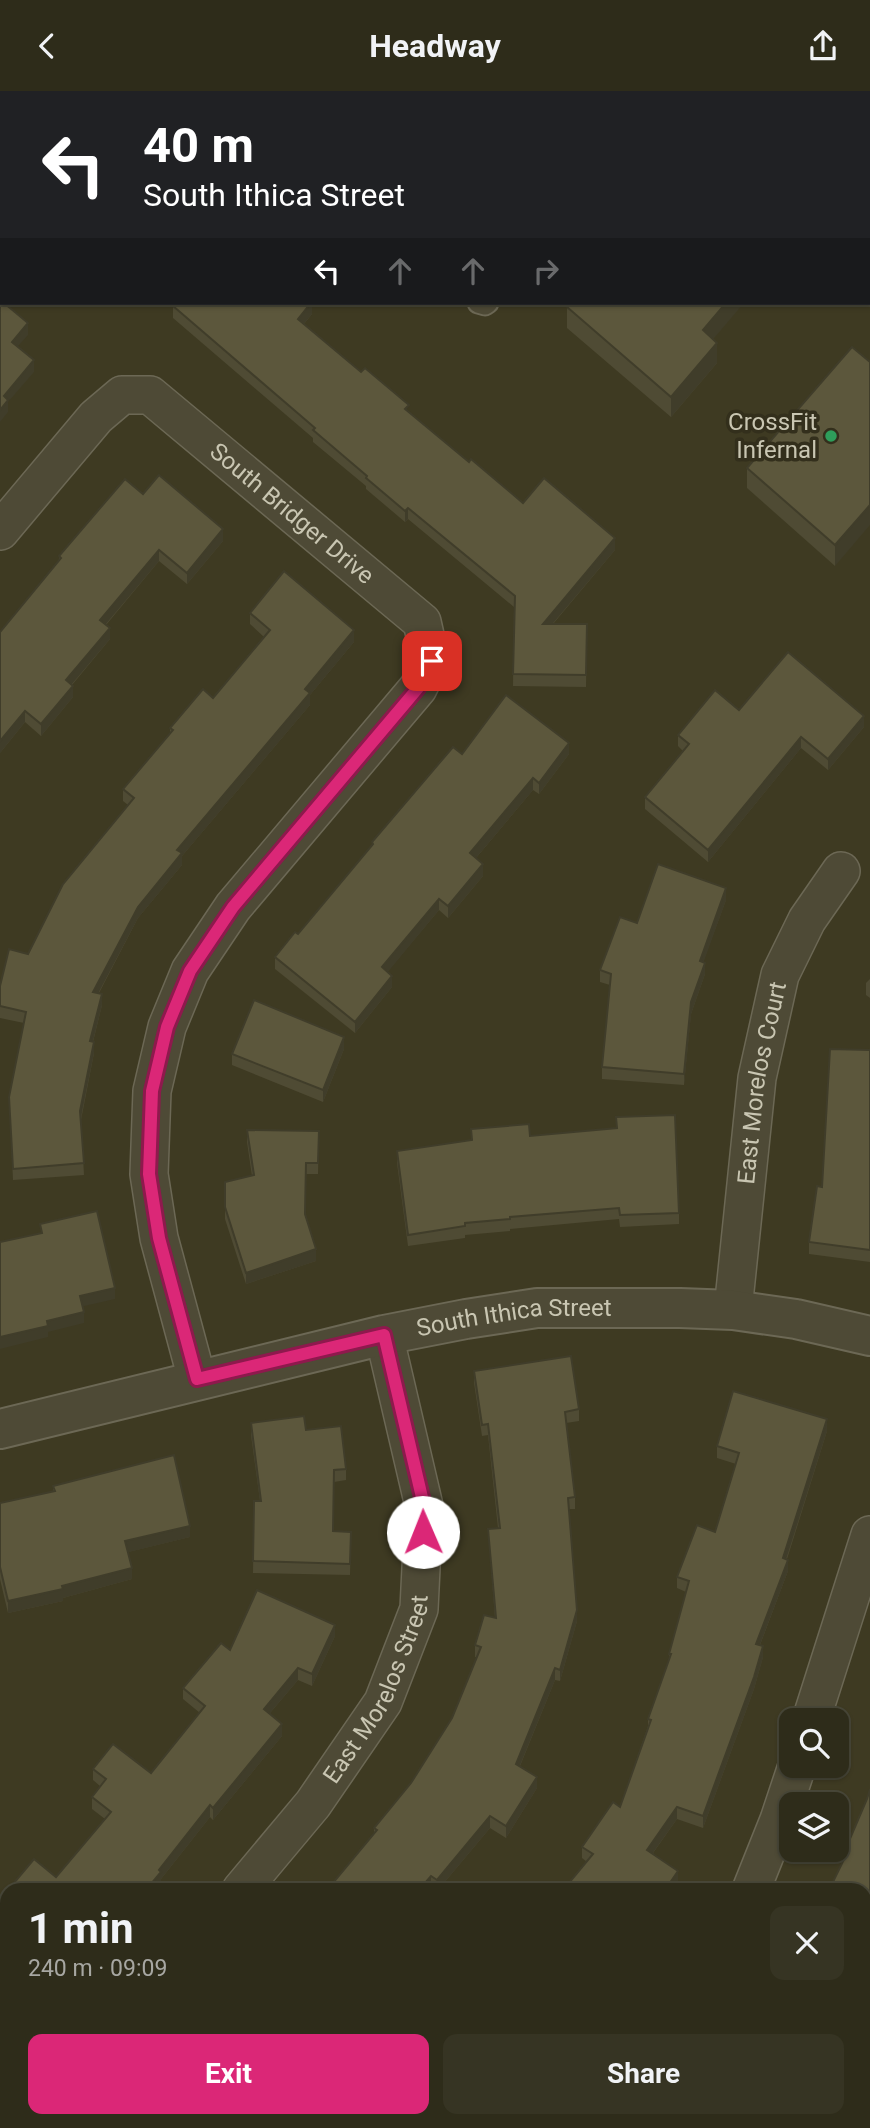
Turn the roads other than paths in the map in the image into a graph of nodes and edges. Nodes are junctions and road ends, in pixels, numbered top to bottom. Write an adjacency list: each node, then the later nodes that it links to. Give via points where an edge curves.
1 (0, 531): 6 (street, South Bridger Drive, via 96,417 122,395 150,395 422,622 432,661 418,688 233,907 190,971 167,1027 152,1091 149,1174 159,1238)
2 (841, 871): 3 (street, East Morelos Court, via 807,920 780,975 757,1079)
3 (733, 1310): 4 (street, South Ithica Street, via 537,1308); 5 (street, South Ithica Street)
4 (384, 1335): 6 (street, South Ithica Street); 11 (street, East Morelos Street, via 424,1506 419,1609 383,1702 313,1804)
5 (870, 1336)
6 (197, 1379): 7 (street, South Ithica Street)
7 (0, 1429)
8 (870, 1535): 9 (street)
9 (815, 1708)
10 (793, 1778): 12 (street)
11 (247, 1883)
12 (754, 1883)

